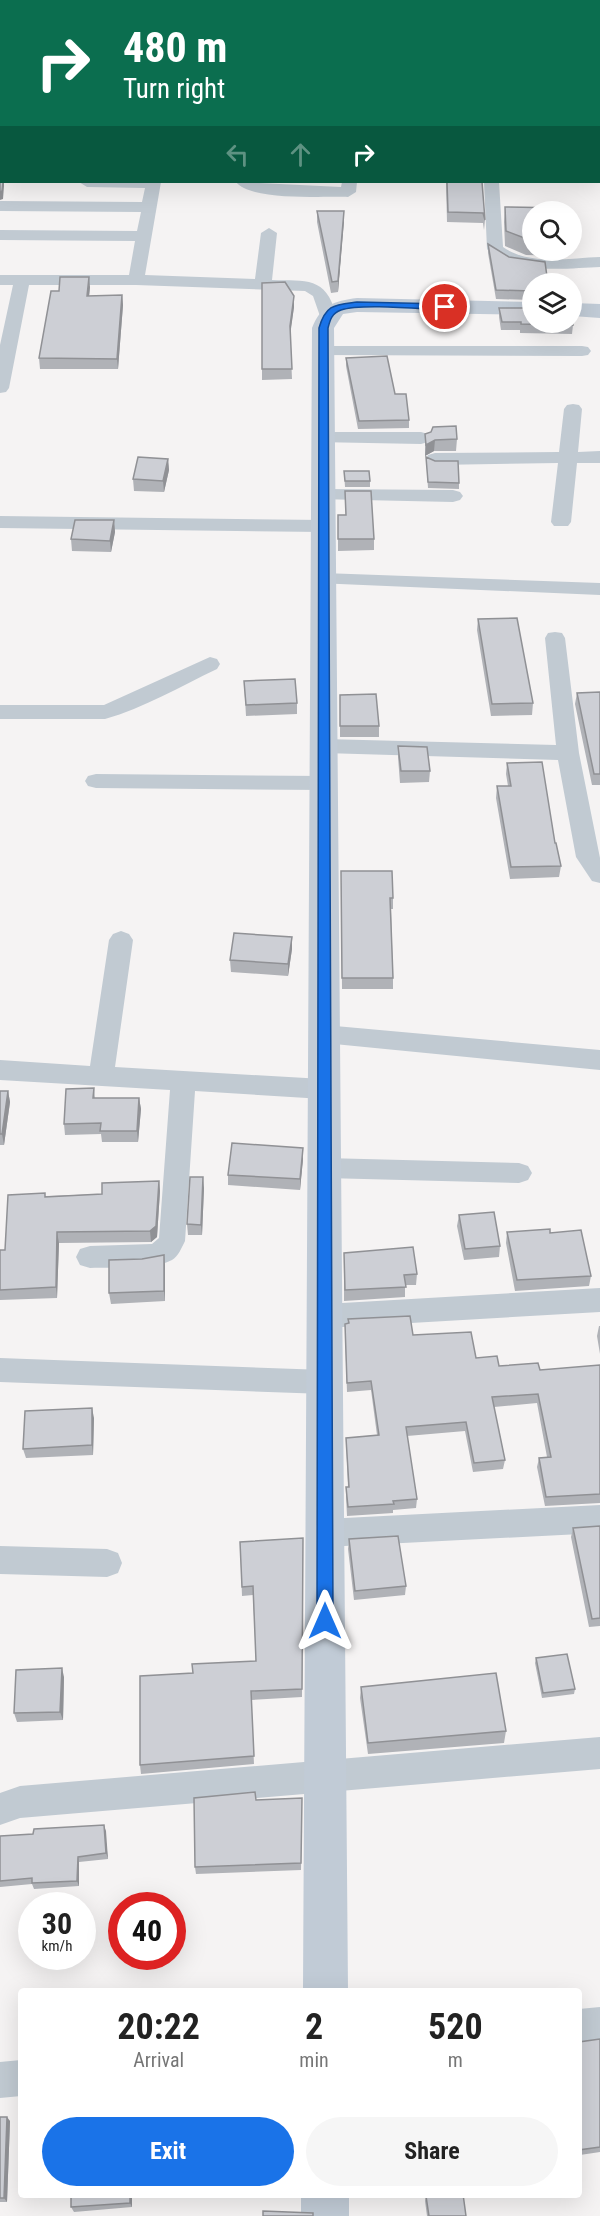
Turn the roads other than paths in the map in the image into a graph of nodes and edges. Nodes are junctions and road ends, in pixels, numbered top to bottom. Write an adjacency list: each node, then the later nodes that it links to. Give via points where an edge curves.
1 (403, 0): 2 (street)
2 (451, 0)
3 (154, 183): 8 (street)
4 (246, 183): 5 (street, via 264,189 348,192)
5 (349, 183)
6 (491, 183): 12 (street, via 495,249 502,257 528,262)
7 (0, 206): 8 (street)
8 (149, 207): 11 (street)
9 (269, 233): 16 (street)
10 (0, 235): 11 (street)
11 (144, 236): 15 (street)
12 (600, 262)
13 (0, 280): 14 (street)
14 (22, 280): 15 (street); 23 (street)
15 (136, 280): 16 (street)
16 (263, 284): 20 (street, via 316,288 322,294)
17 (522, 309): 20 (street, via 357,305 338,308)
18 (582, 310): 19 (street)
19 (600, 311)
20 (327, 315): 21 (street)
21 (323, 351): 22 (street); 25 (street)
22 (582, 351)
23 (0, 388)
24 (573, 409): 28 (street)
25 (323, 438): 26 (street); 31 (street)
26 (421, 438)
27 (600, 456): 28 (street)
28 (566, 457): 29 (street); 33 (street)
29 (435, 459)
30 (453, 496): 31 (street)
31 (323, 510): 32 (street); 34 (street)
32 (0, 522)
33 (561, 522)
34 (323, 579): 35 (street); 39 (street)
35 (600, 589)
36 (555, 638): 40 (street)
37 (210, 664): 38 (street, via 121,708 105,712)
38 (0, 712)
39 (324, 746): 40 (street); 42 (street)
40 (568, 753): 43 (street, via 587,858)
41 (96, 781): 42 (street)
42 (324, 783): 45 (street)
43 (600, 875)
44 (121, 940): 48 (street)
45 (324, 1034): 46 (street); 50 (street)
46 (600, 1060)
47 (0, 1070): 48 (street)
48 (101, 1076): 49 (street)
49 (183, 1081): 50 (street); 53 (street, via 172,1241 164,1252 152,1255)
50 (323, 1089): 51 (street)
51 (325, 1168): 52 (street); 55 (street)
52 (519, 1173)
53 (90, 1257)
54 (600, 1300): 55 (street)
55 (325, 1316): 57 (street)
56 (0, 1370): 57 (street)
57 (325, 1382): 59 (street)
58 (600, 1519): 59 (street)
59 (325, 1533): 63 (street)
60 (0, 1560): 61 (street)
61 (107, 1563)
62 (600, 1753): 63 (street)
63 (326, 1775): 64 (street, via 20,1802); 65 (street)
64 (0, 1809)
65 (325, 1988)
66 (600, 2025): 67 (street)
67 (582, 2027)
68 (18, 2078): 69 (street)
69 (0, 2080)
70 (325, 2198): 71 (street)
71 (325, 2216)

